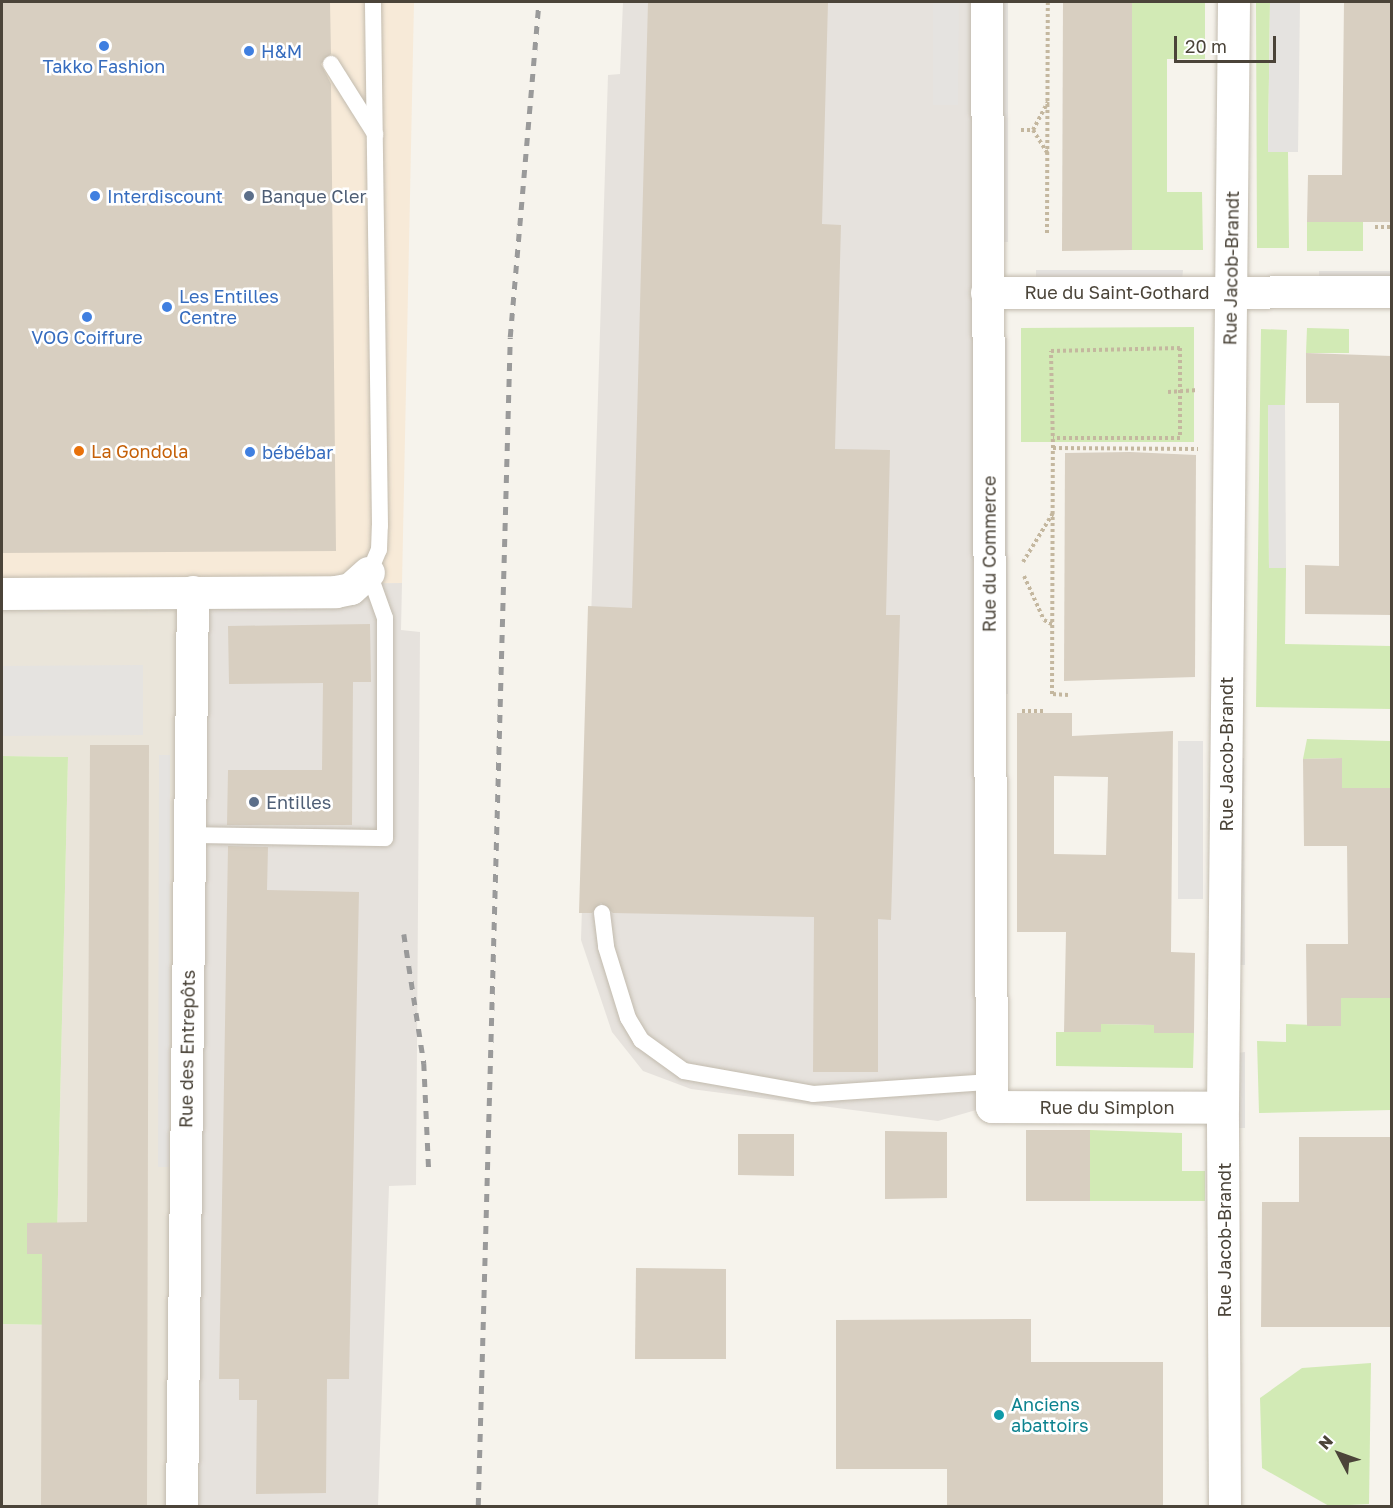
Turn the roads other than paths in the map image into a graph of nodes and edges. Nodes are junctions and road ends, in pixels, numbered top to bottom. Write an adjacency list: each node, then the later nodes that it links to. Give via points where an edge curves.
1 (373, 2): 5 (lane)
2 (987, 2): 8 (street, Rue du Commerce)
3 (1234, 2): 6 (street, Rue Jacob-Brandt)
4 (331, 64): 5 (lane)
5 (375, 135): 9 (lane, via 380,526 379,550)
6 (1232, 291): 7 (street, Rue du Saint-Gothard); 8 (street, Rue du Saint-Gothard); 15 (street, Rue Jacob-Brandt)
7 (1392, 291)
8 (987, 293): 14 (street, Rue du Commerce)
9 (369, 573): 10 (street, via 351,589 336,592); 12 (lane, via 385,618 385,838)
10 (193, 592): 11 (street); 12 (street, Rue des Entrepôts)
11 (2, 594)
12 (190, 835): 16 (street, Rue des Entrepôts)
13 (602, 913): 14 (lane, via 611,968 628,1018 641,1040 684,1071 813,1094)
14 (991, 1095): 15 (street, Rue du Simplon)
15 (1223, 1108): 17 (street, Rue Jacob-Brandt)
16 (182, 1506)
17 (1225, 1506)

